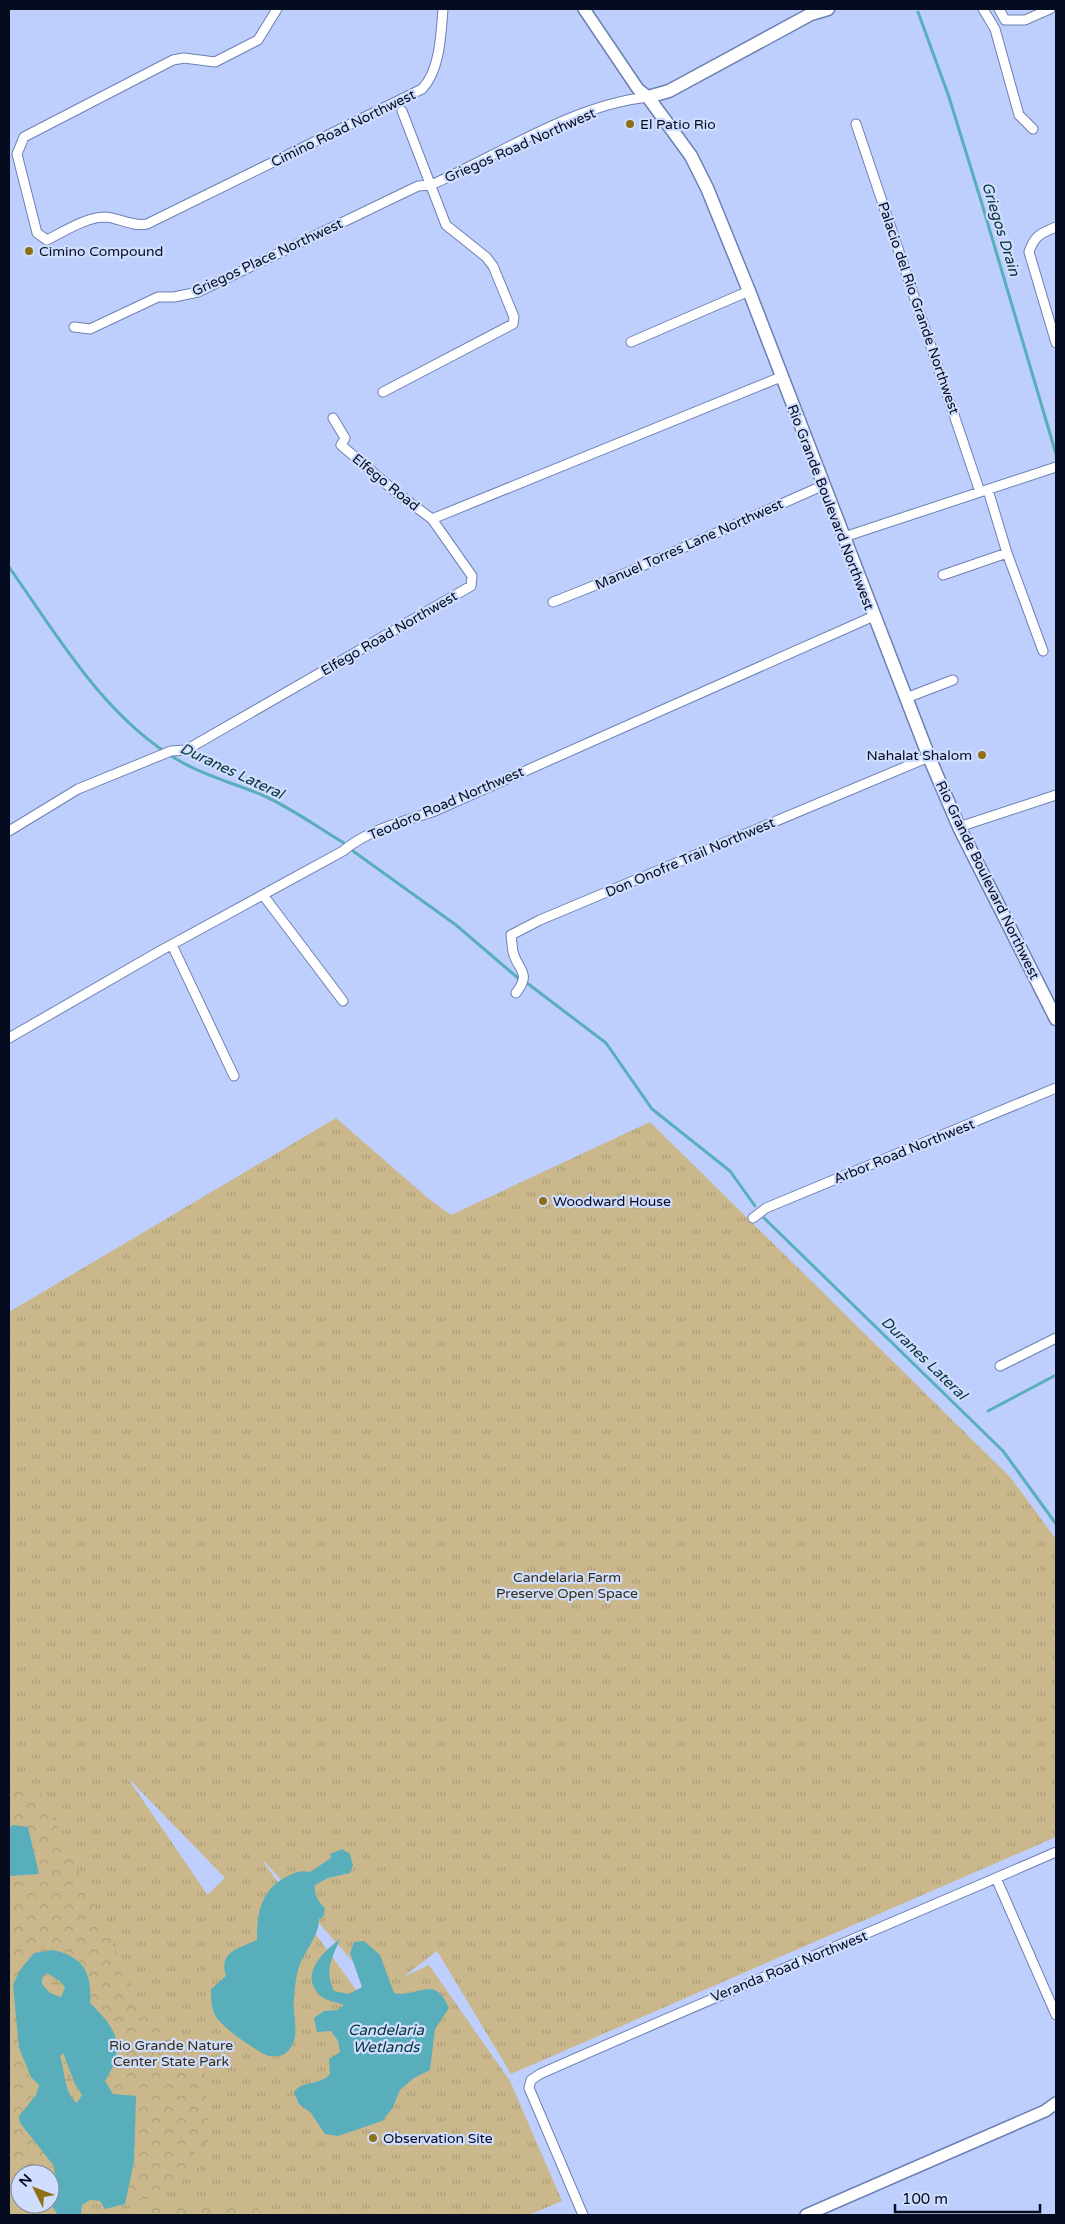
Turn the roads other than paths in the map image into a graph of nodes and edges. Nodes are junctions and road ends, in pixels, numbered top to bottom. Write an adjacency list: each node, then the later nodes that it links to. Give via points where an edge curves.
1 (277, 9): 2 (street, Cimino Road Northwest, via 258,40 215,62 184,58 172,60 24,137 17,154 37,233 47,240 82,223 105,217 138,226 147,224 422,90 430,82)
2 (443, 9)
3 (584, 9): 8 (street, Rio Grande Boulevard Northwest, via 638,89)
4 (828, 9): 8 (main road, Griegos Road Northwest, via 811,14 669,91)
5 (983, 9): 11 (street, via 994,30 1019,115)
6 (999, 9): 7 (street, via 1006,20 1025,20)
7 (1050, 9)
8 (648, 98): 12 (street, Griegos Road Northwest, via 624,100 558,124); 14 (main road, Rio Grande Boulevard Northwest, via 691,156)
9 (402, 111): 12 (street)
10 (856, 124): 23 (street, Palacio del Rio Grande Northwest)
11 (1033, 129)
12 (431, 185): 15 (street, Griegos Place Northwest, via 418,186 198,292 158,297 90,328); 19 (street, via 446,225 486,257 492,266 514,318 513,324)
13 (1056, 228): 17 (street, via 1040,233 1032,240 1029,252)
14 (749, 291): 16 (street); 18 (main road, Rio Grande Boulevard Northwest)
15 (74, 327)
16 (631, 342)
17 (1056, 343)
18 (781, 378): 22 (main road, Rio Grande Boulevard Northwest); 24 (street)
19 (383, 392)
20 (333, 418): 24 (street, Elfego Road, via 345,438 341,445)
21 (1056, 466): 23 (street)
22 (824, 485): 25 (main road, Rio Grande Boulevard Northwest); 28 (street, Manuel Torres Lane Northwest)
23 (984, 491): 25 (street); 26 (street, Palacio del Rio Grande Northwest)
24 (432, 519): 36 (street, Elfego Road Northwest, via 472,576 471,586 186,750 171,751 78,790)
25 (844, 537): 29 (main road, Rio Grande Boulevard Northwest)
26 (1007, 553): 27 (street); 30 (street, Palacio del Rio Grande Northwest)
27 (943, 575)
28 (553, 602)
29 (874, 616): 32 (main road, Rio Grande Boulevard Northwest); 37 (street, Teodoro Road Northwest, via 435,811 395,822)
30 (1043, 651)
31 (953, 680): 32 (street)
32 (906, 698): 33 (main road, Rio Grande Boulevard Northwest)
33 (929, 757): 35 (main road, Rio Grande Boulevard Northwest); 39 (street, Don Onofre Trail Northwest, via 540,920 511,936 513,954 522,968 523,981)
34 (1056, 795): 35 (street)
35 (959, 827): 41 (main road, Rio Grande Boulevard Northwest)
36 (9, 831)
37 (264, 895): 38 (street, Teodoro Road Northwest); 40 (street)
38 (172, 945): 42 (street, Teodoro Road Northwest); 43 (street)
39 (516, 993)
40 (343, 1001)
41 (1056, 1019)
42 (9, 1038)
43 (234, 1076)
44 (1056, 1088): 45 (street, Arbor Road Northwest, via 766,1208)
45 (753, 1218)
46 (1056, 1338): 47 (street)
47 (1000, 1366)
48 (1056, 1852): 49 (street, Veranda Road Northwest)
49 (996, 1878): 50 (street); 53 (street, Veranda Road Northwest, via 705,2001 531,2080 529,2088)
50 (1056, 2016)
51 (1056, 2103): 52 (street)
52 (1051, 2111): 54 (street)
53 (583, 2215)
54 (806, 2215)

